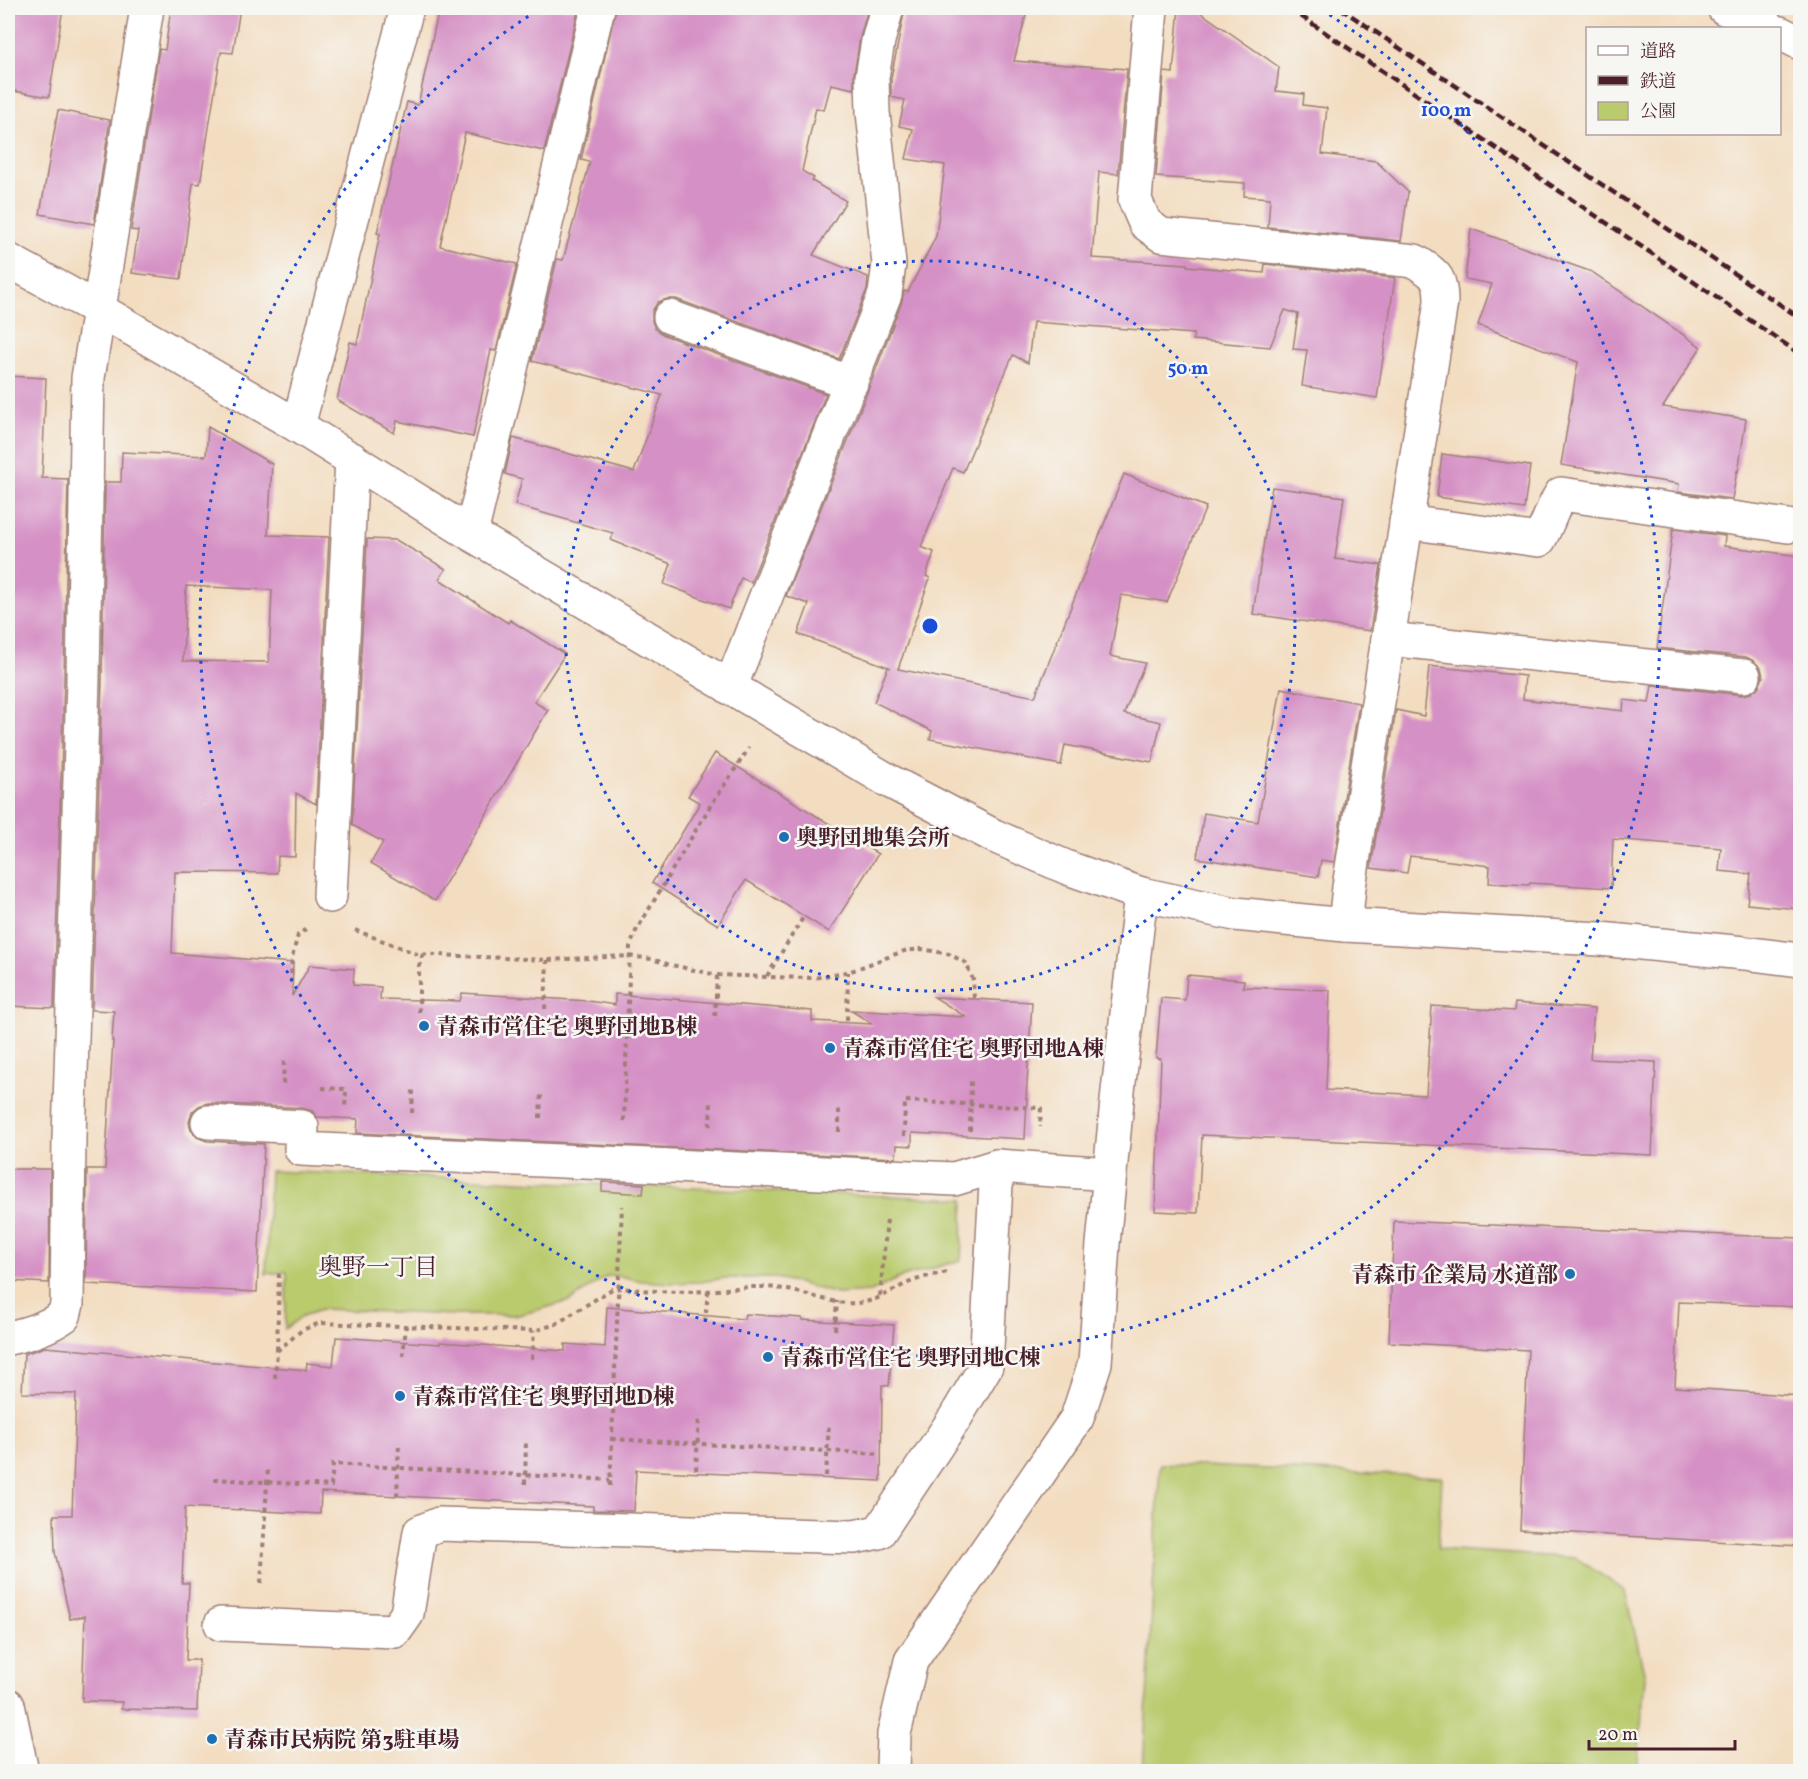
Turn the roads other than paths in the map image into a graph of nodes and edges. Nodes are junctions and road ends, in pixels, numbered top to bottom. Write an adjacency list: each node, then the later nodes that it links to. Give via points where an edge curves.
1 (147, 8): 11 (street)
2 (406, 8): 14 (street)
3 (598, 8): 18 (street)
4 (887, 8): 13 (street, via 872,77 889,264 885,294)
5 (1151, 8): 16 (street, via 1135,200 1145,223 1161,235 1415,261 1434,273 1441,286)
6 (1724, 8): 7 (street)
7 (1767, 27)
8 (1781, 34): 9 (street)
9 (1800, 43)
10 (8, 260): 11 (street)
11 (98, 309): 14 (street); 29 (street, via 88,378 67,1304 64,1316 53,1324)
12 (670, 317): 13 (street)
13 (851, 383): 21 (street)
14 (298, 426): 15 (street)
15 (352, 459): 18 (street); 23 (street)
16 (1406, 522): 17 (street, via 1539,540 1561,494); 19 (street)
17 (1788, 526)
18 (471, 534): 21 (street)
19 (1388, 639): 20 (street); 24 (street)
20 (1744, 676)
21 (730, 688): 22 (street, via 889,781 994,836)
22 (1142, 894): 24 (street, via 1235,914); 28 (street)
23 (322, 910)
24 (1345, 925): 25 (street, via 1600,939)
25 (1800, 960)
26 (208, 1122): 27 (street, via 302,1127 301,1149 954,1179)
27 (997, 1166): 28 (street); 30 (street, via 986,1366 879,1532 854,1537 439,1524 420,1532 407,1614 395,1631)
28 (1110, 1174): 33 (street, via 1095,1363 1077,1418 911,1661 894,1734)
29 (8, 1338)
30 (221, 1624)
31 (8, 1705): 32 (street)
32 (22, 1772)
33 (893, 1772)

